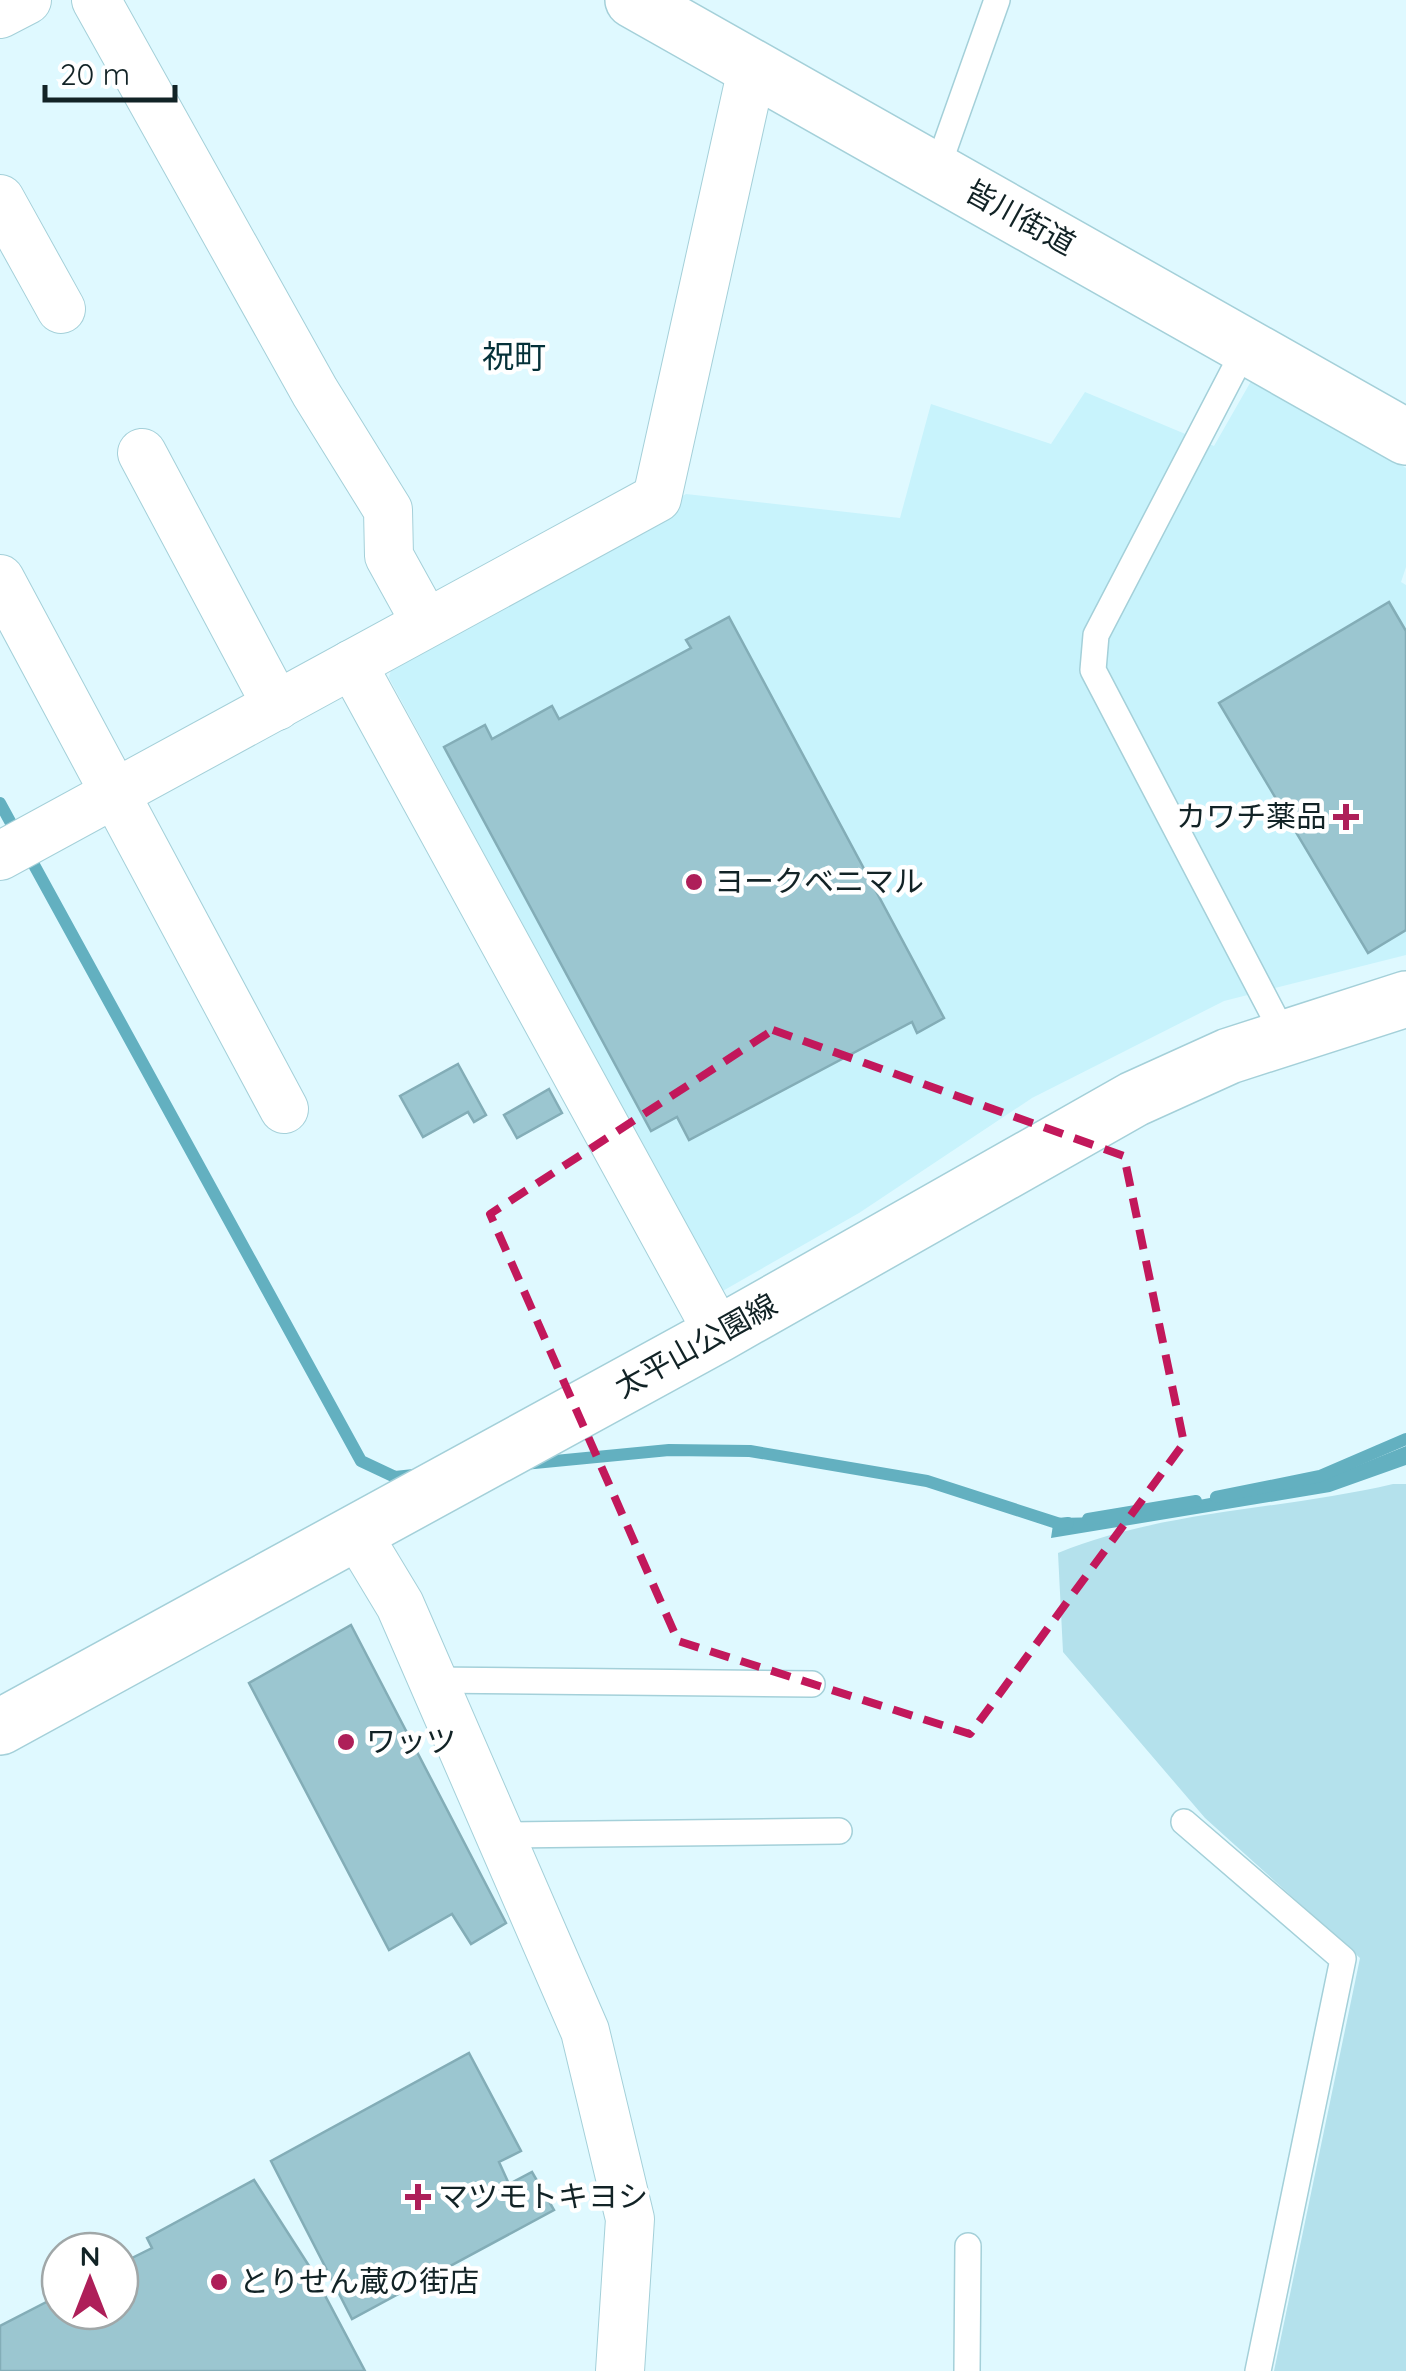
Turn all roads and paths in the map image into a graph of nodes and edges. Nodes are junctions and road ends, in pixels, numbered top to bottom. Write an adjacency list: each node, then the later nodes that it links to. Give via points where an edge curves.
1 (27, 0): 5 (street)
2 (96, 0): 14 (street, via 388,510 389,556)
3 (632, 0): 6 (main road, 皆川街道)
4 (997, 0): 7 (lane)
5 (0, 14)
6 (752, 69): 7 (main road, 皆川街道); 14 (street, via 656,498)
7 (936, 172): 10 (main road, 皆川街道)
8 (0, 198): 9 (street)
9 (60, 309)
10 (1247, 346): 11 (main road, 皆川街道); 20 (lane, via 1096,635 1093,670)
11 (1406, 438)
12 (142, 453): 16 (street)
13 (0, 579): 17 (street)
14 (426, 623): 15 (street)
15 (352, 664): 16 (street); 22 (street)
16 (277, 706): 17 (street)
17 (116, 794): 18 (street); 21 (street)
18 (0, 856)
19 (1406, 999): 20 (main road, 太平山公園線)
20 (1284, 1036): 22 (main road, 太平山公園線, via 1134,1099)
21 (284, 1109)
22 (719, 1334): 23 (main road, 太平山公園線)
23 (356, 1532): 24 (street, via 400,1605); 26 (main road, 太平山公園線)
24 (432, 1680): 25 (lane); 29 (street)
25 (812, 1684)
26 (0, 1727)
27 (1184, 1822): 33 (lane, via 1343,1959)
28 (839, 1831): 29 (lane)
29 (499, 1836): 31 (street, via 585,2031 630,2220)
30 (968, 2246): 32 (lane)
31 (620, 2371)
32 (966, 2371)
33 (1258, 2371)

